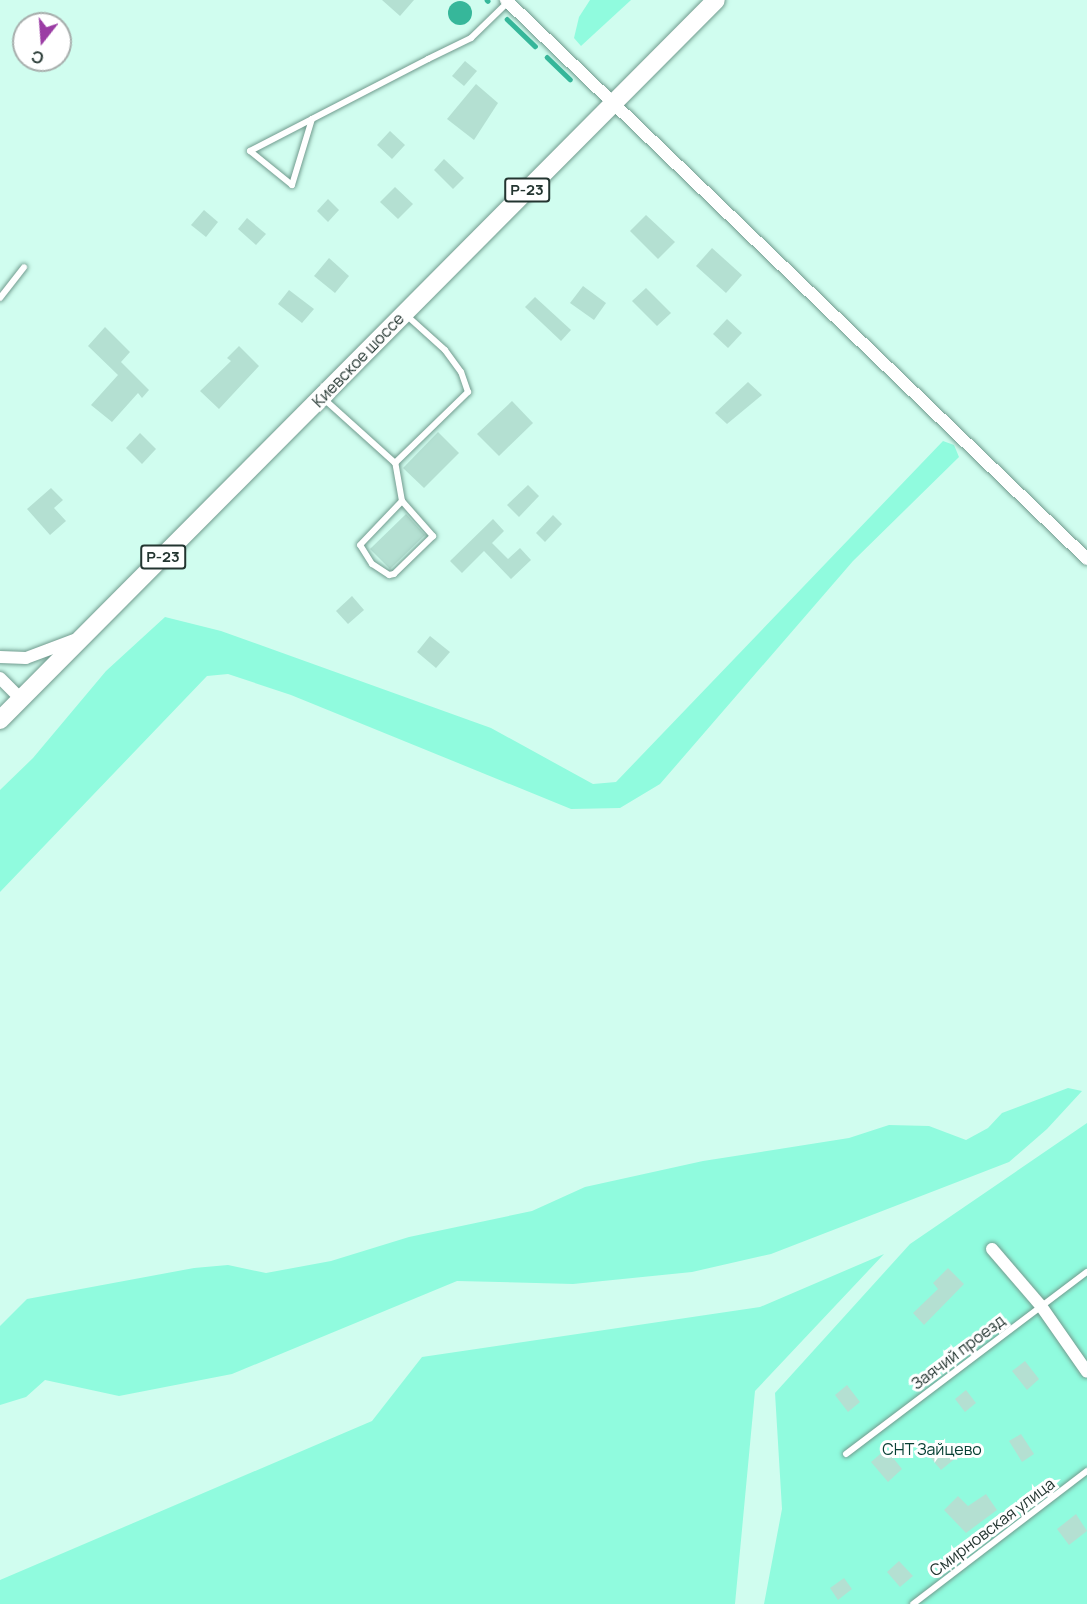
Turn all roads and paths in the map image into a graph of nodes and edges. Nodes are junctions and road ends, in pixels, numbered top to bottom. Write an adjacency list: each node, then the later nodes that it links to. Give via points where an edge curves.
1 (716, 0): 3 (main road, Киевское шоссе / Р-23)
2 (507, 1): 3 (street); 4 (lane, via 471,38)
3 (615, 104): 7 (main road, Киевское шоссе / Р-23); 11 (street)
4 (312, 119): 4 (lane, via 302,124 250,151 292,185)
5 (24, 267): 6 (lane)
6 (0, 298)
7 (403, 313): 8 (main road, Киевское шоссе / Р-23); 9 (lane, via 445,350 468,392)
8 (322, 396): 9 (lane); 12 (main road, Киевское шоссе / Р-23)
9 (395, 464): 10 (lane)
10 (402, 501): 10 (lane, via 433,536 389,575 372,564 360,545)
11 (1087, 559)
12 (86, 634): 13 (street, via 26,658); 15 (main road, Киевское шоссе / Р-23)
13 (0, 657)
14 (0, 678): 15 (street)
15 (21, 699): 16 (main road, Киевское шоссе / Р-23)
16 (0, 720)
17 (992, 1249): 19 (street)
18 (1087, 1272): 19 (lane, Заячий проезд)
19 (1041, 1306): 20 (street); 21 (lane, Заячий проезд)
20 (1087, 1372)
21 (846, 1454)
22 (1087, 1471): 23 (lane, Смирновская улица)
23 (913, 1604)

